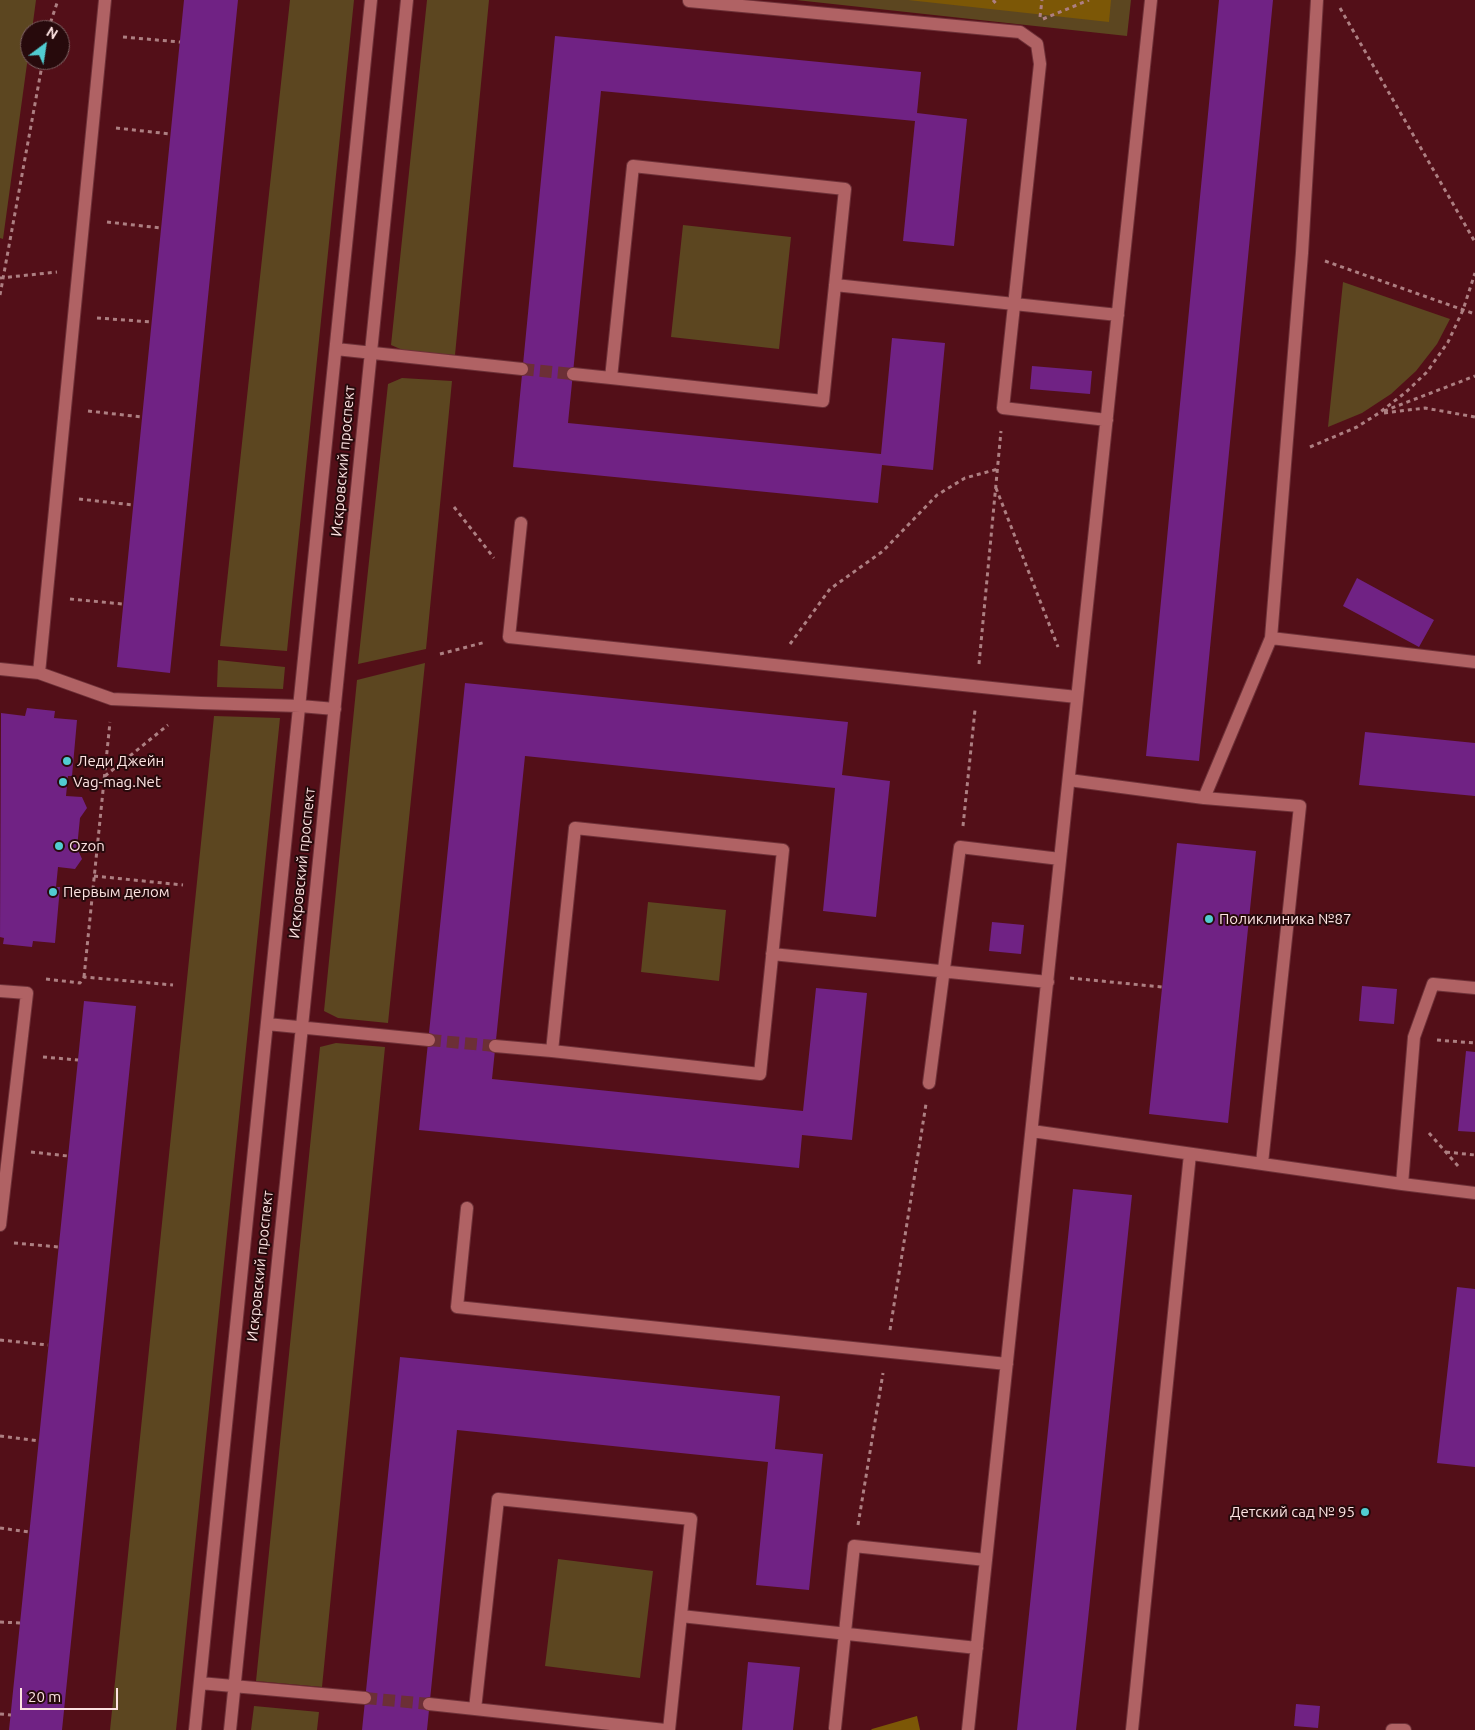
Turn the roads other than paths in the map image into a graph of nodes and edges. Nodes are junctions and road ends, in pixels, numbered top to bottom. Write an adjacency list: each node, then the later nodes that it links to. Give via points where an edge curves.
1 (106, 0): 20 (street)
2 (371, 0): 10 (street, Искровский проспект)
3 (407, 0): 11 (street, Искровский проспект)
4 (1151, 0): 9 (street)
5 (1317, 0): 17 (street, via 1302,253)
6 (689, 1): 8 (street, via 1020,32 1037,44 1040,64)
7 (835, 285): 8 (street); 14 (street, via 823,401); 14 (street, via 846,189 633,166)
8 (1014, 304): 9 (street); 15 (street, via 1004,408)
9 (1118, 315): 15 (street)
10 (336, 350): 11 (street); 22 (street, Искровский проспект)
11 (369, 353): 12 (street); 23 (street, Искровский проспект)
12 (522, 369)
13 (573, 374): 14 (street)
14 (611, 378)
15 (1107, 420): 21 (street)
16 (521, 524): 21 (street, via 509,636)
17 (1271, 638): 18 (street); 25 (street)
18 (1475, 662)
19 (0, 669): 20 (street)
20 (39, 673): 22 (street, via 112,698)
21 (1078, 697): 24 (street)
22 (300, 706): 23 (street); 32 (street, Искровский проспект)
23 (335, 709): 33 (street, Искровский проспект)
24 (1069, 780): 25 (street); 26 (street)
25 (1204, 798): 40 (street, via 1300,806)
26 (1060, 859): 28 (street, via 960,848); 29 (street)
27 (772, 954): 28 (street); 36 (street, via 760,1074); 36 (street, via 783,850 575,828)
28 (943, 972): 29 (street); 37 (street)
29 (1048, 979): 38 (street)
30 (1475, 988): 41 (street, via 1433,984 1414,1037)
31 (0, 991): 44 (street, via 27,993)
32 (267, 1024): 33 (street); 50 (street, Искровский проспект)
33 (301, 1028): 34 (street); 51 (street, Искровский проспект)
34 (429, 1040)
35 (495, 1046): 36 (street)
36 (552, 1051)
37 (929, 1083)
38 (1032, 1131): 39 (street); 45 (street)
39 (1190, 1154): 40 (street); 61 (street)
40 (1262, 1163): 41 (street)
41 (1402, 1184): 42 (street)
42 (1475, 1192)
43 (467, 1208): 45 (street, via 457,1307)
44 (0, 1225)
45 (1007, 1364): 46 (street)
46 (986, 1560): 48 (street, via 854,1546); 49 (street)
47 (681, 1616): 48 (street); 54 (street, via 691,1519 498,1499); 59 (street)
48 (845, 1633): 49 (street); 55 (street)
49 (977, 1648): 60 (street)
50 (200, 1683): 51 (street); 56 (street, Искровский проспект)
51 (234, 1686): 52 (street); 57 (street, Искровский проспект)
52 (365, 1698)
53 (429, 1704): 54 (street)
54 (475, 1708): 58 (street)
55 (835, 1728)
56 (195, 1730)
57 (230, 1730)
58 (665, 1730)
59 (669, 1730)
60 (968, 1730)
61 (1132, 1730)
62 (1392, 1730): 63 (street)
63 (1404, 1730)

